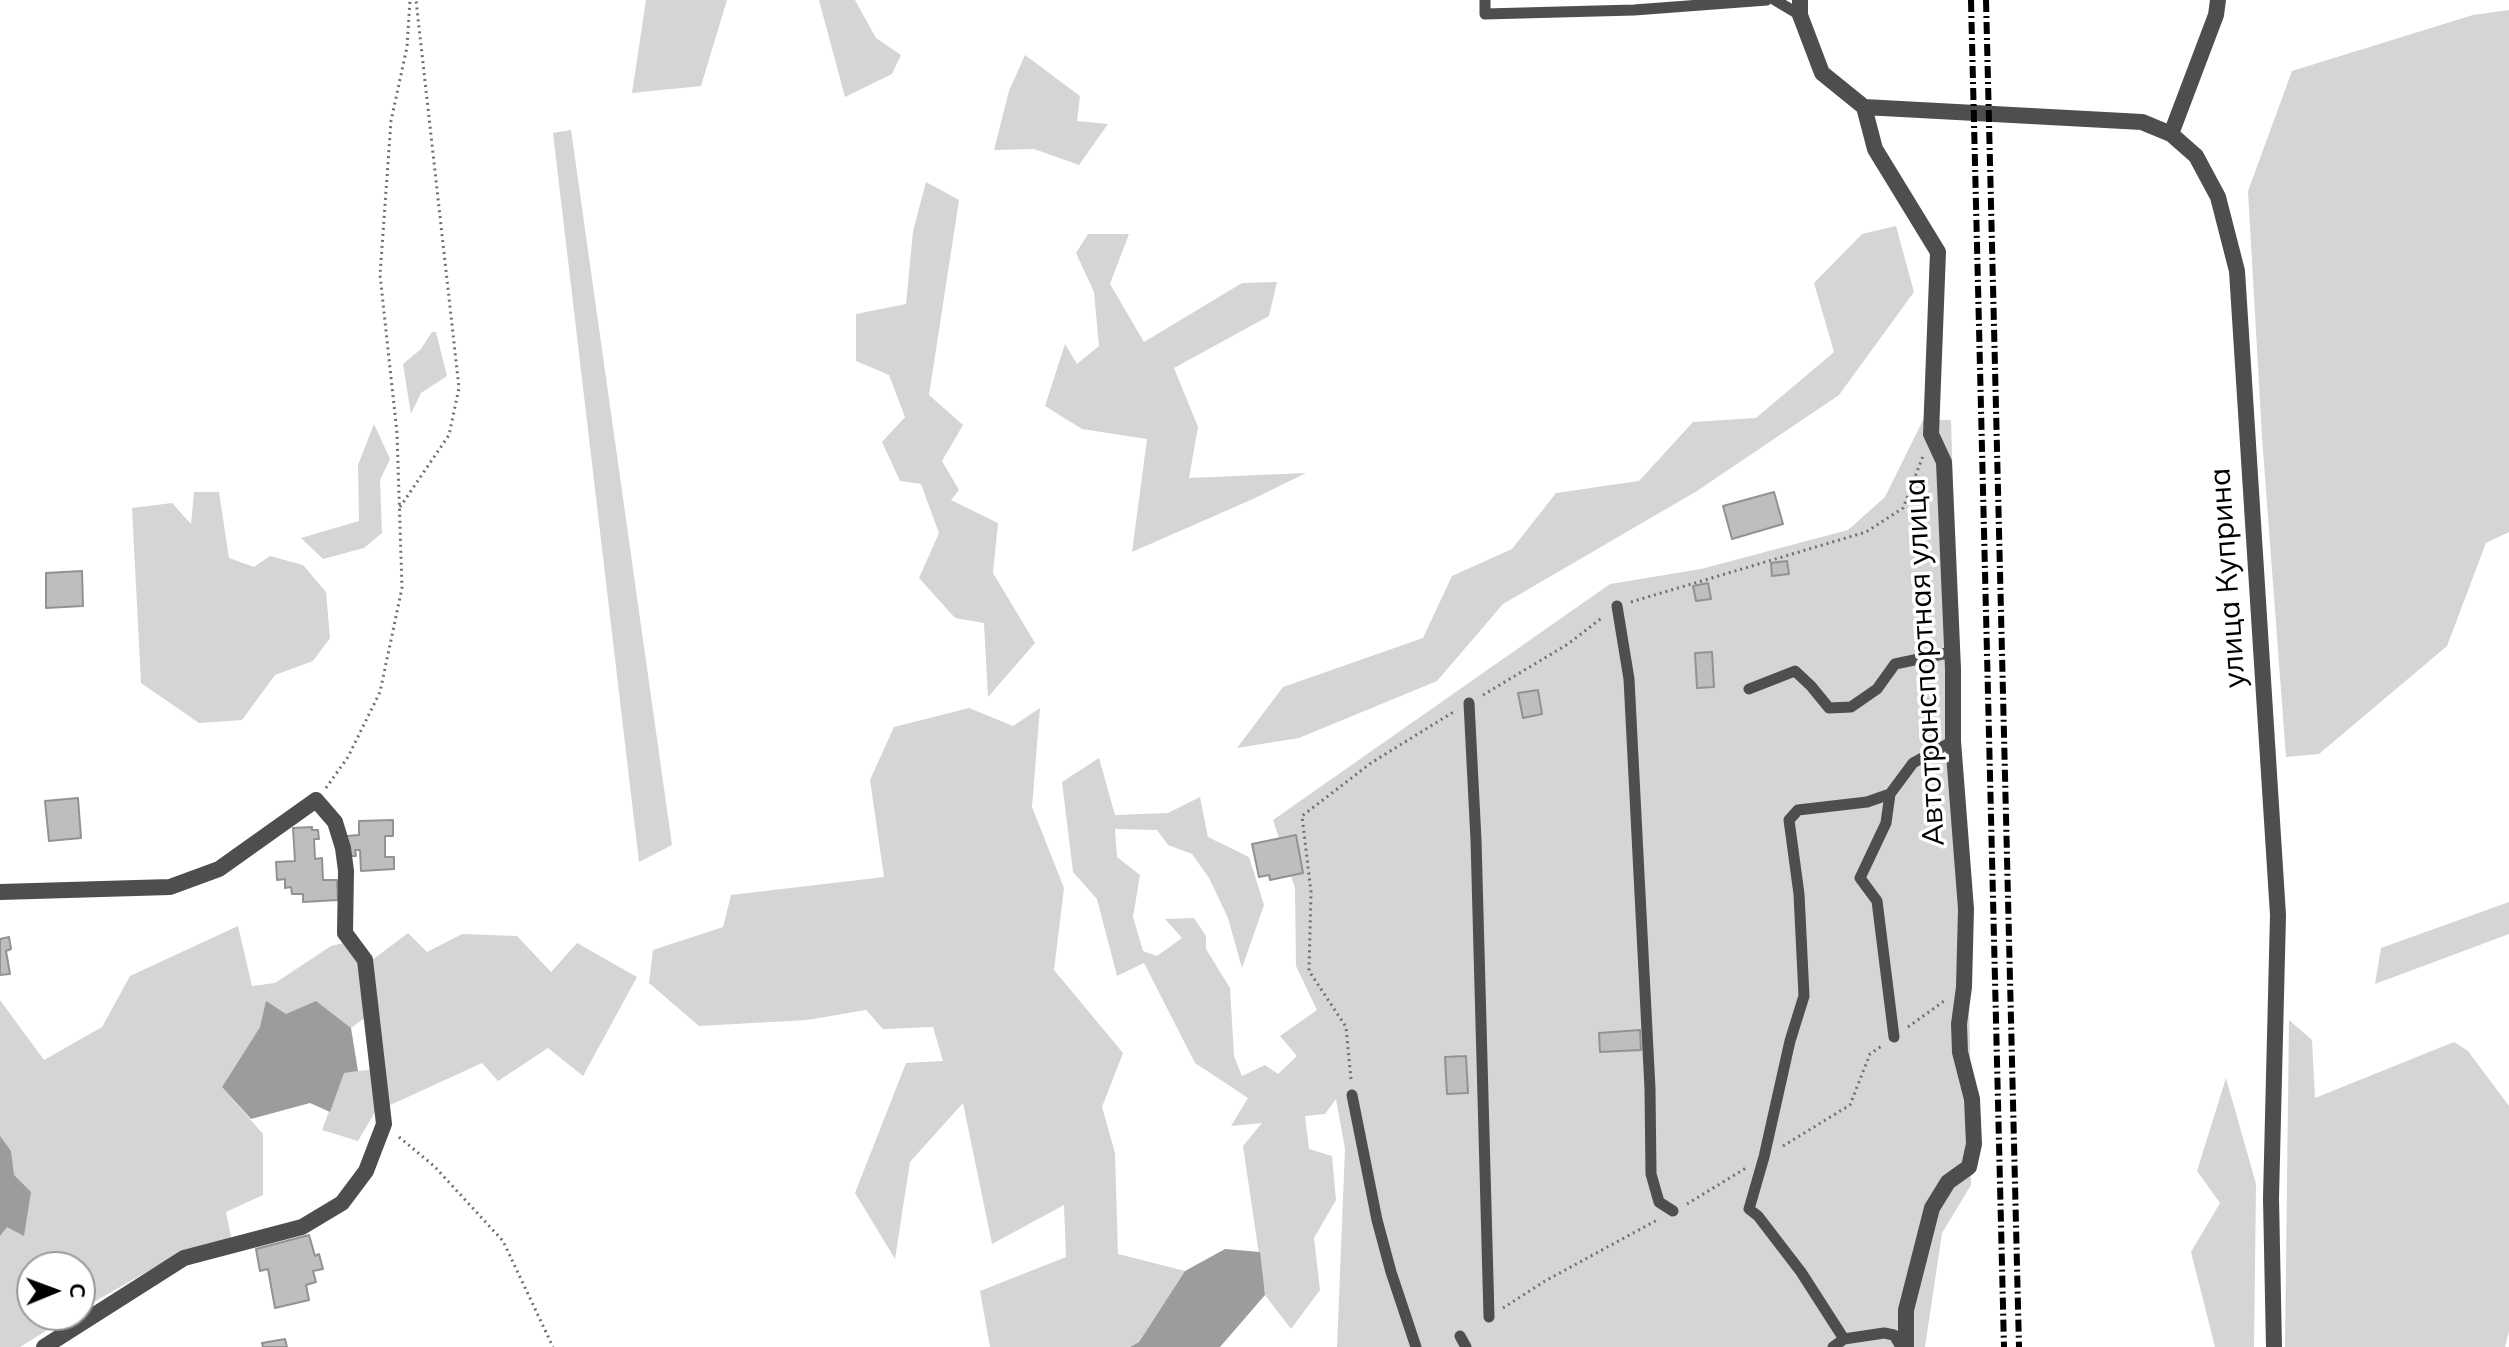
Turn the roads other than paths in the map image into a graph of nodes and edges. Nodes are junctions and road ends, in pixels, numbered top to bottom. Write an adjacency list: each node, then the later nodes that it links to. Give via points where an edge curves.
1 (1485, 0): 2 (lane, via 1485,14)
2 (1767, 0)
3 (1775, 0): 5 (lane)
4 (2218, 0): 7 (street)
5 (1800, 8): 6 (street, via 1822,73)
6 (1864, 107): 7 (street, улица Куприна, via 2142,122); 9 (street, Автотранспортная улица, via 1875,149 1938,252 1931,434 1944,462)
7 (2171, 134): 24 (street, улица Куприна, via 2196,156 2218,197 2237,271 2278,915 2271,1198)
8 (1617, 606): 17 (lane, via 1629,679 1651,1174 1659,1202)
9 (1952, 652): 10 (lane, via 1895,664 1877,689 1851,707 1829,708 1795,671); 12 (street, Автотранспортная улица)
10 (1749, 689)
11 (1469, 703): 18 (lane)
12 (1953, 741): 13 (lane, via 1913,763); 23 (street, Автотранспортная улица, via 1966,909 1960,1052 1972,1099 1974,1144 1969,1167 1948,1182 1932,1208 1906,1310)
13 (1890, 794): 15 (lane, via 1886,823 1860,878 1877,901); 19 (lane, via 1798,810 1789,820 1804,996 1749,1209 1801,1272)
14 (0, 892): 20 (street, via 170,887 219,869 316,800 335,822 343,848 345,933 365,960 384,1124 366,1171 342,1203 302,1227 184,1258)
15 (1894, 1037)
16 (1352, 1095): 21 (lane, via 1377,1220)
17 (1673, 1211)
18 (1489, 1317)
19 (1844, 1339): 22 (lane); 23 (lane, via 1884,1333 1894,1335)
20 (44, 1347)
21 (1416, 1347)
22 (1833, 1347)
23 (1904, 1347)
24 (2274, 1347)

